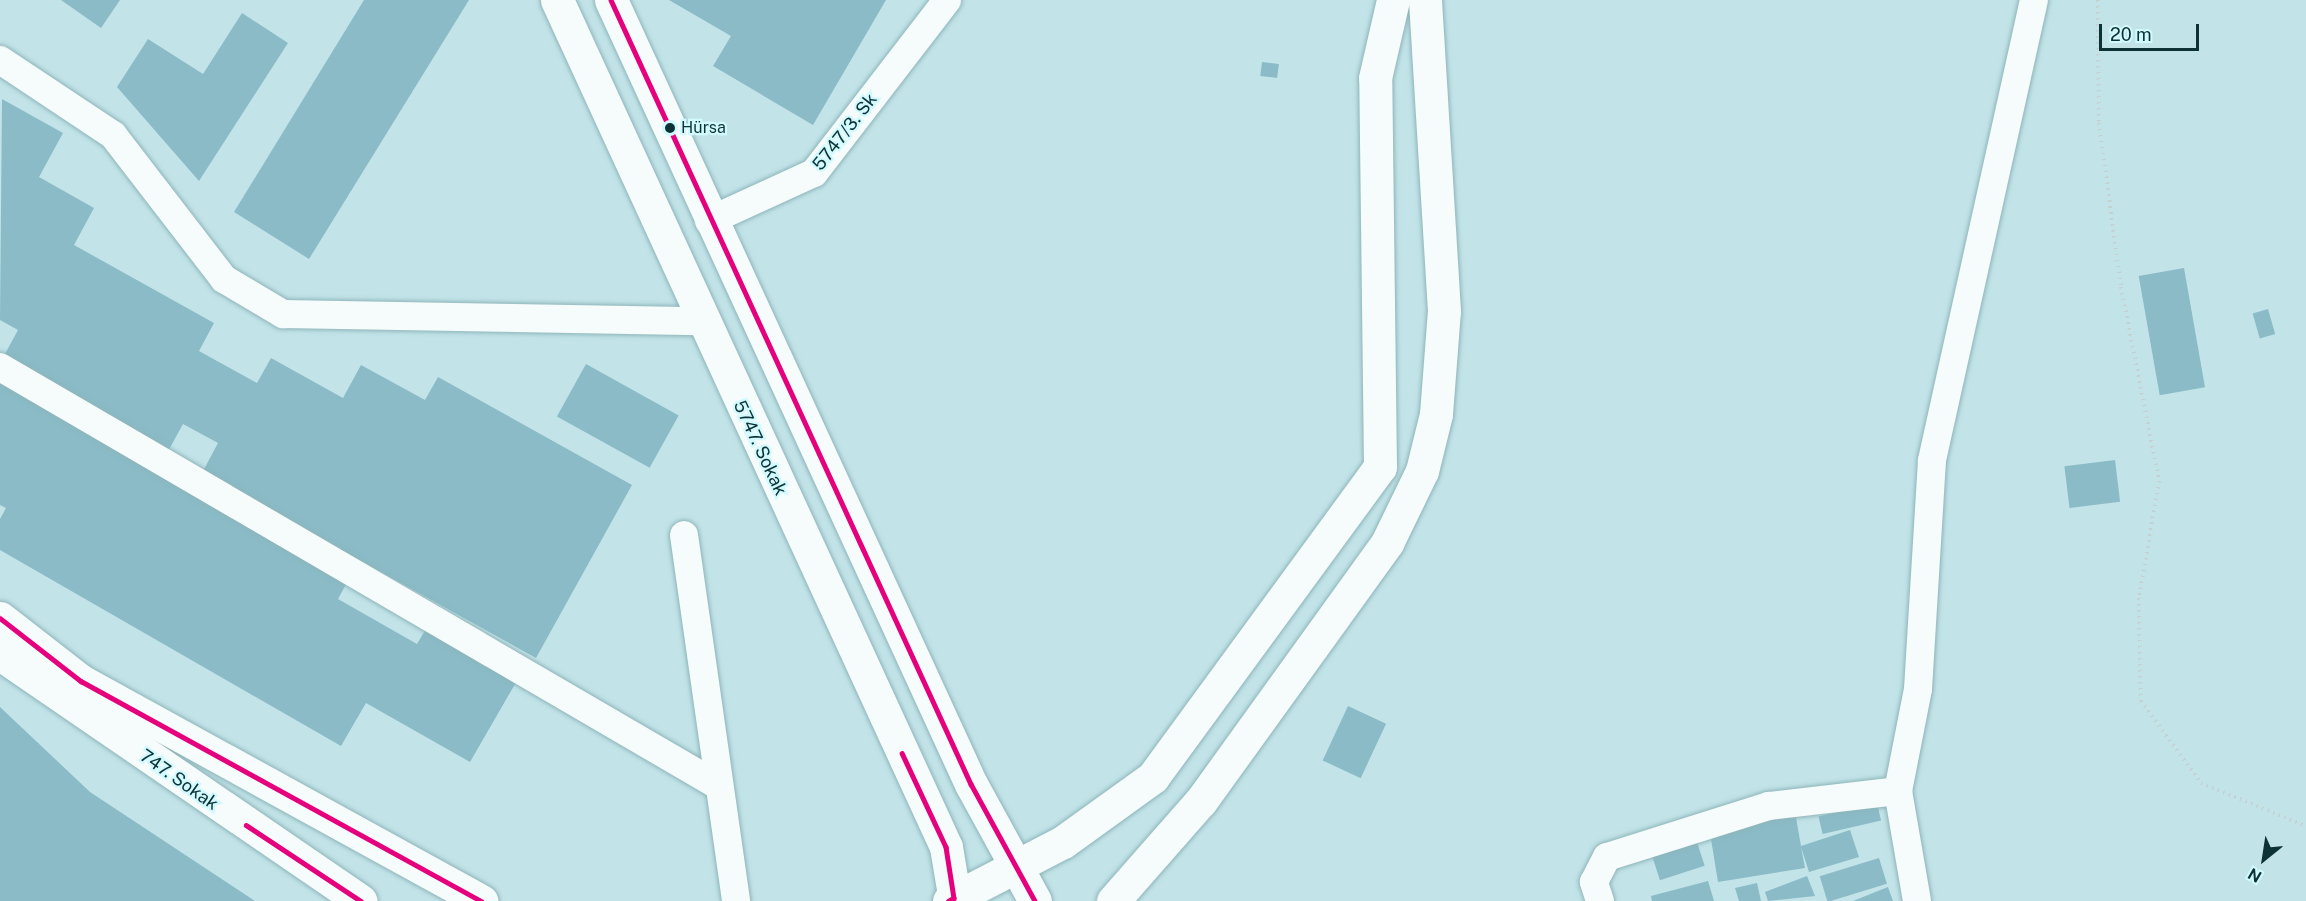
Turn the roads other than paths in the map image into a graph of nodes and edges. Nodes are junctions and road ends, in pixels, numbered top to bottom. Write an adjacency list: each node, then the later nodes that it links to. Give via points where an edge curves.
1 (557, 0): 9 (main road, 5747. Sokak)
2 (611, 0): 8 (main road)
3 (947, 0): 8 (street, 5747/3. Sk, via 814,173)
4 (1393, 0): 16 (main road, via 1375,78 1380,467 1153,777)
5 (1425, 0): 22 (main road, via 1444,311 1436,414 1422,471 1387,543 1201,801)
6 (2034, 0): 15 (street, via 1932,460 1918,689)
7 (0, 60): 9 (street, via 113,135 224,279 283,314)
8 (709, 222): 16 (main road, via 971,784)
9 (701, 321): 17 (main road, 5747. Sokak, via 946,847)
10 (0, 367): 14 (street)
11 (684, 535): 14 (street)
12 (0, 618): 19 (main road, 747. Sokak, via 81,681)
13 (0, 654): 18 (main road, 747. Sokak)
14 (719, 786): 20 (street)
15 (1898, 791): 23 (street, via 1769,806 1606,857 1594,882); 24 (street)
16 (1020, 868): 17 (main road); 21 (main road)
17 (952, 900)
18 (361, 901)
19 (482, 901)
20 (736, 901)
21 (1035, 901)
22 (1113, 901)
23 (1600, 901)
24 (1917, 901)

